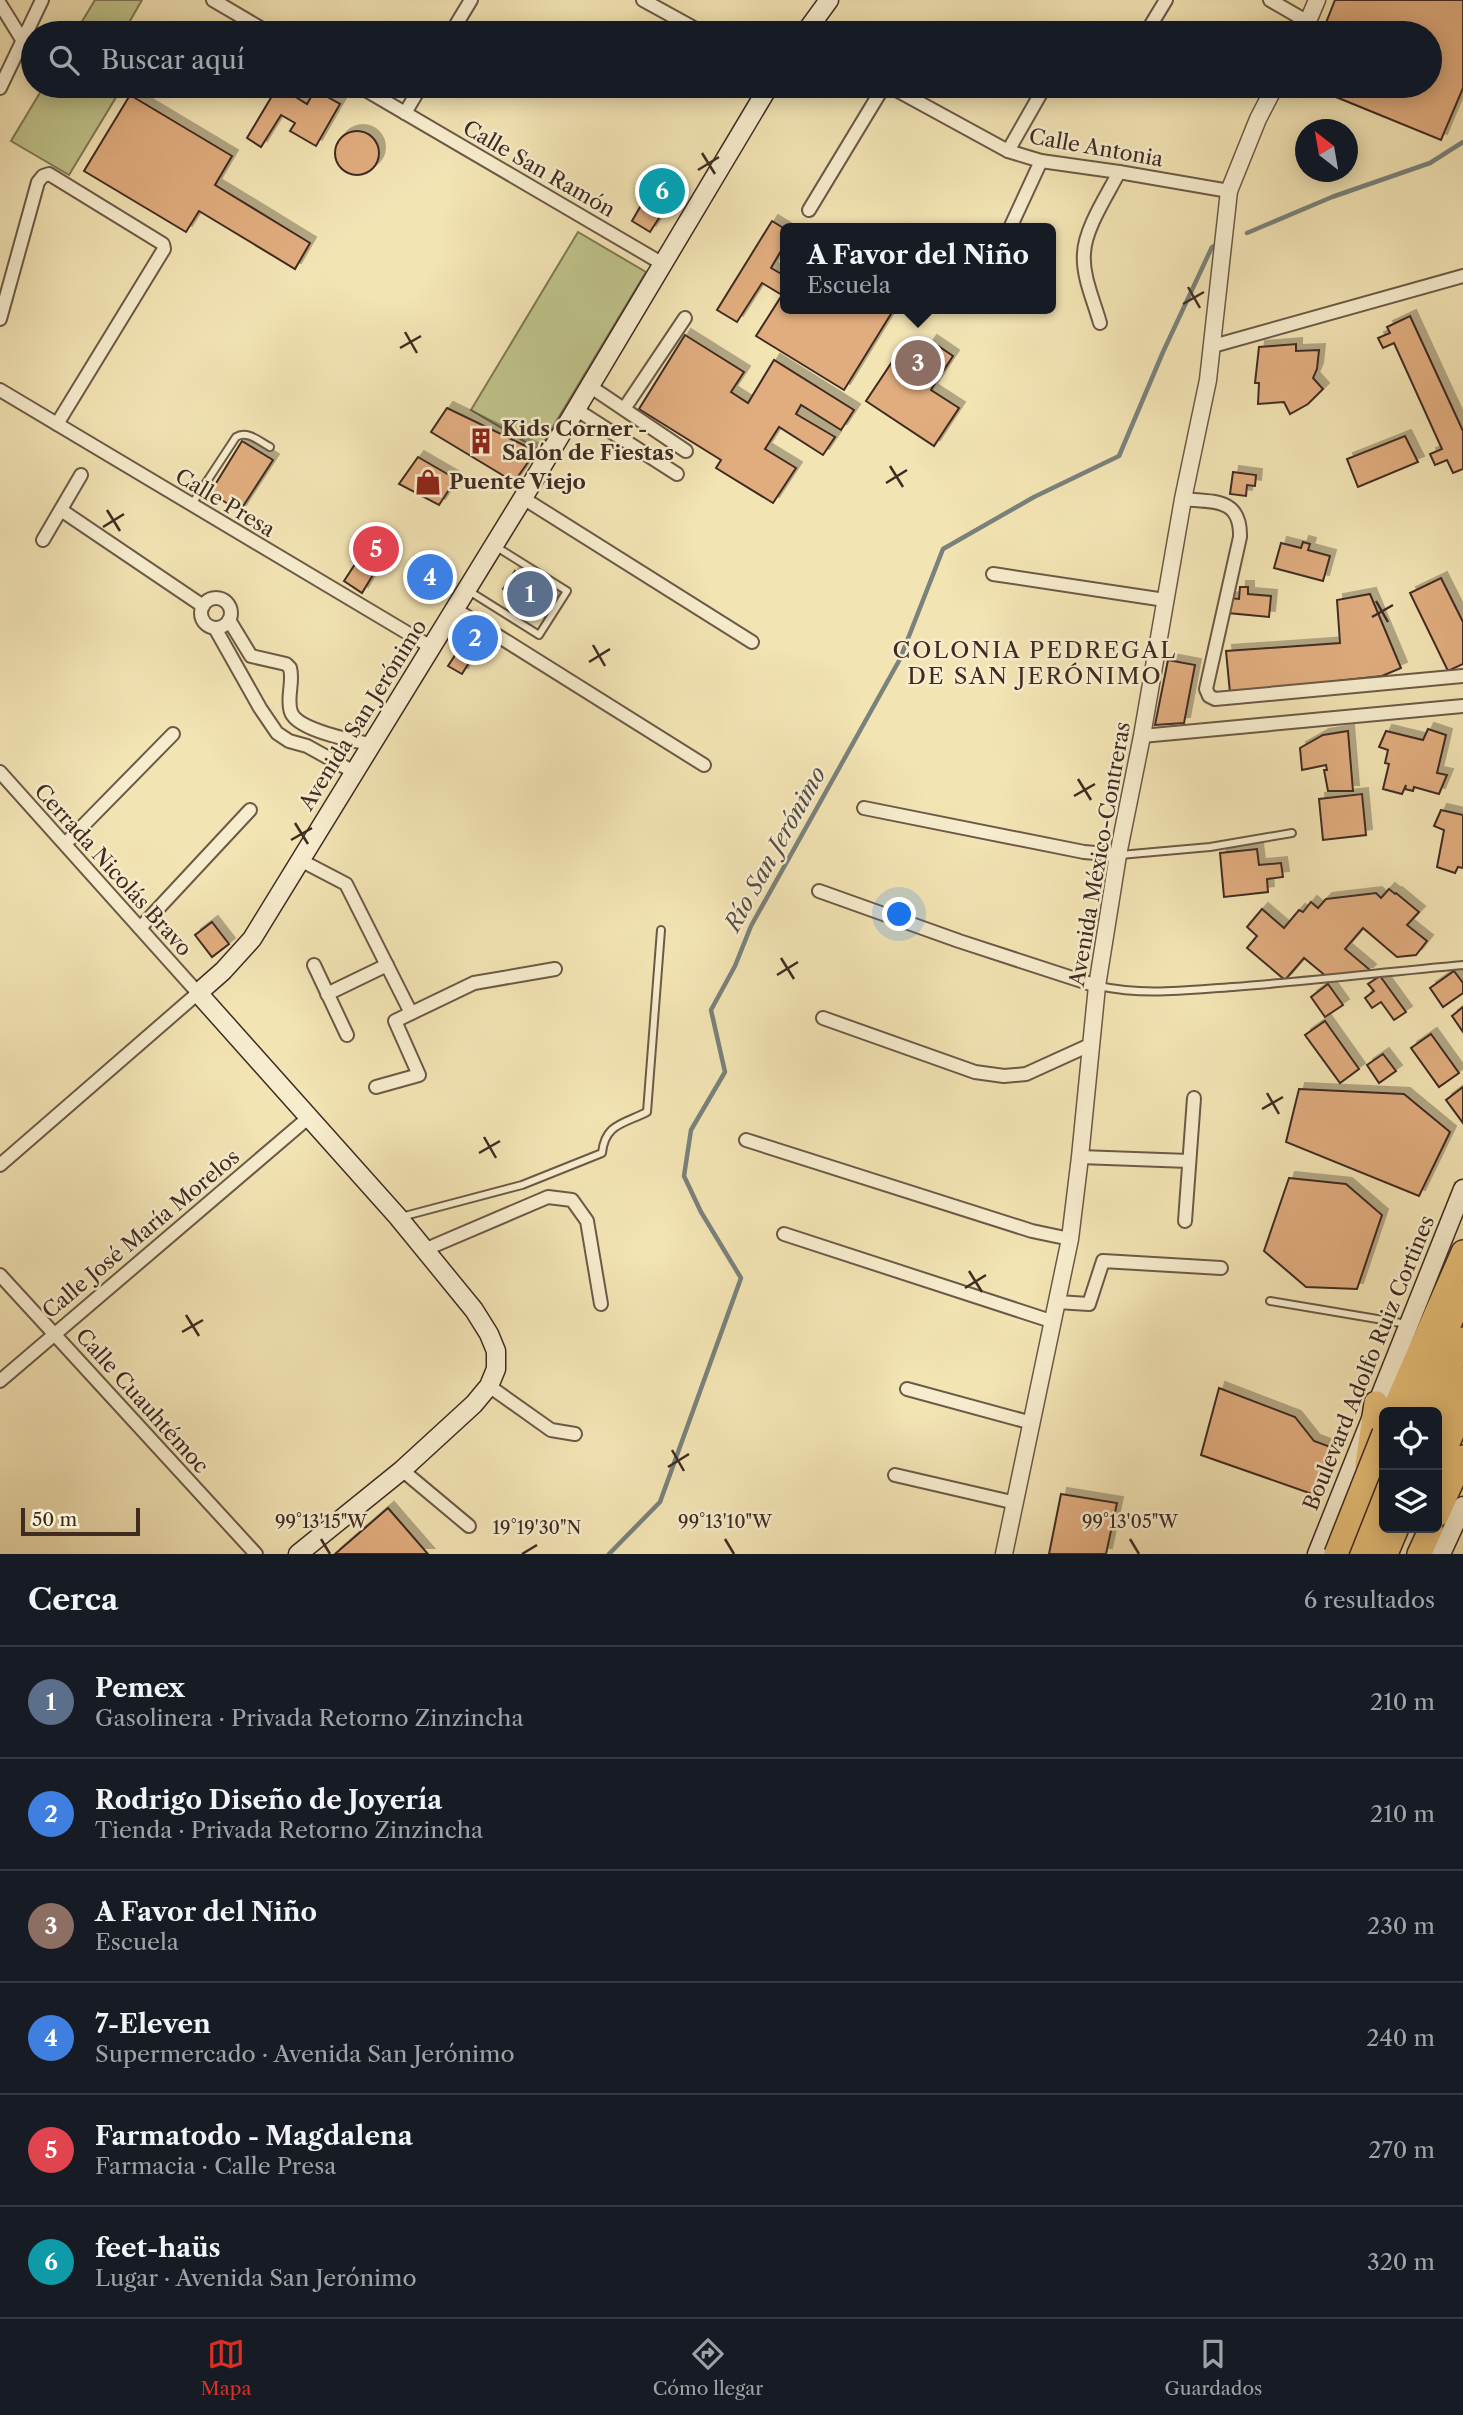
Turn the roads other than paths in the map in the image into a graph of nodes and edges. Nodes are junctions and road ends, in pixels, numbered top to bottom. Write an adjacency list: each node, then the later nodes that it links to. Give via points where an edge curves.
1 (42, 0): 10 (street)
2 (213, 0): 11 (street)
3 (471, 0): 12 (street)
4 (643, 0): 13 (street)
5 (829, 0): 14 (main road)
6 (1166, 0): 15 (street)
7 (1270, 0): 16 (street)
8 (1317, 0): 17 (street)
9 (0, 4): 18 (street)
10 (32, 21)
11 (249, 21)
12 (458, 21)
13 (681, 21)
14 (814, 21)
15 (1153, 21)
16 (1297, 21)
17 (1309, 21)
18 (21, 38)
19 (21, 45): 20 (street)
20 (0, 88)
21 (379, 98): 28 (street, Calle San Ramón)
22 (414, 98): 28 (street)
23 (762, 98): 35 (main road, Avenida San Jerónimo)
24 (877, 98): 33 (street)
25 (911, 98): 29 (street, Calle Antonia)
26 (1038, 98): 29 (street)
27 (1269, 98): 32 (street, Avenida México-Contreras)
28 (405, 113): 35 (street, Calle San Ramón)
29 (1008, 151): 30 (street, Calle Antonia)
30 (1041, 161): 31 (street, Calle Antonia); 34 (street)
31 (1119, 172): 32 (street, Calle Antonia); 39 (street, via 1083,252)
32 (1229, 191): 40 (street, Avenida México-Contreras)
33 (808, 210)
34 (1012, 223)
35 (663, 264): 41 (main road, Avenida San Jerónimo)
36 (1463, 276): 40 (street)
37 (685, 318): 43 (street)
38 (0, 319): 45 (street, via 43,176 49,174 163,244)
39 (1100, 323)
40 (1213, 346): 51 (street, Avenida México-Contreras)
41 (591, 387): 43 (street); 44 (main road, Avenida San Jerónimo)
42 (0, 390): 45 (street, Calle Presa)
43 (624, 409): 47 (street)
44 (577, 410): 48 (street); 50 (main road, Avenida San Jerónimo)
45 (57, 424): 52 (street, Calle Presa)
46 (270, 447): 52 (lane, via 247,434 236,437)
47 (686, 451)
48 (677, 474)
49 (81, 475): 53 (street)
50 (523, 498): 55 (main road, Avenida San Jerónimo); 63 (street)
51 (1184, 499): 58 (street, Avenida México-Contreras); 65 (street, via 1223,503 1235,511 1240,523 1206,689 1209,696)
52 (191, 506): 64 (street, Calle Presa)
53 (61, 510): 54 (street); 59 (street)
54 (43, 540)
55 (494, 546): 57 (main road, Avenida San Jerónimo); 57 (lane, via 567,591 539,635)
56 (993, 574): 58 (street)
57 (467, 590): 60 (main road, Avenida San Jerónimo)
58 (1165, 600): 68 (street, Avenida México-Contreras)
59 (204, 606): 61 (street, via 212,599 223,600 230,609); 62 (street, via 203,620)
60 (455, 609): 64 (main road, Avenida San Jerónimo); 70 (street)
61 (229, 620): 62 (street); 69 (street, via 251,656 290,668 294,718 337,737)
62 (215, 628): 72 (street, via 277,733)
63 (752, 642)
64 (431, 647): 69 (main road, Avenida San Jerónimo)
65 (1463, 676)
66 (1463, 706): 68 (street)
67 (173, 734): 76 (street)
68 (1142, 736): 77 (street, Avenida México-Contreras)
69 (371, 744): 72 (main road, Avenida San Jerónimo)
70 (704, 765)
71 (0, 772): 76 (street, Cerrada Nicolás Bravo)
72 (354, 772): 78 (main road, Avenida San Jerónimo)
73 (864, 808): 77 (street)
74 (250, 810): 80 (street)
75 (1292, 833): 77 (lane)
76 (65, 844): 80 (street, Cerrada Nicolás Bravo)
77 (1118, 855): 86 (street, Avenida México-Contreras)
78 (300, 860): 83 (street, via 346,884); 87 (main road, Avenida San Jerónimo, via 252,939)
79 (818, 891): 86 (street)
80 (139, 928): 87 (street, Cerrada Nicolás Bravo)
81 (661, 930): 101 (lane, via 647,1112 610,1130 603,1138 601,1153 590,1158 522,1185)
82 (314, 965): 88 (street)
83 (387, 965): 88 (street); 89 (street)
84 (1463, 965): 86 (lane, via 1157,992)
85 (555, 970): 89 (street, via 474,983)
86 (1097, 986): 92 (street, Avenida México-Contreras)
87 (198, 993): 95 (main road); 99 (street)
88 (327, 993): 91 (street)
89 (411, 1013): 93 (street, via 395,1021 419,1075)
90 (823, 1018): 92 (street, via 975,1072 1004,1076 1026,1074)
91 (347, 1035)
92 (1092, 1044): 97 (street, Avenida México-Contreras)
93 (376, 1087)
94 (1194, 1098): 98 (street)
95 (308, 1118): 101 (main road); 115 (street, Calle José María Morelos)
96 (746, 1140): 104 (street)
97 (1080, 1157): 98 (street); 104 (street, Avenida México-Contreras)
98 (1189, 1161): 102 (street)
99 (0, 1165)
100 (1463, 1189): 114 (main road, Boulevard Adolfo Ruiz Cortines)
101 (398, 1217): 105 (main road)
102 (1185, 1221)
103 (784, 1234): 113 (street)
104 (1070, 1239): 111 (street, Avenida México-Contreras)
105 (424, 1250): 112 (street, via 548,1197 572,1200 587,1221); 119 (main road, via 489,1334 496,1351 496,1369)
106 (1463, 1252): 121 (highway)
107 (1221, 1268): 111 (street, via 1103,1261 1088,1304)
108 (0, 1275): 115 (street, Calle Cuauhtémoc)
109 (1463, 1293): 122 (highway)
110 (1270, 1301): 114 (lane)
111 (1057, 1302): 113 (street, Avenida México-Contreras)
112 (601, 1304)
113 (1054, 1322): 126 (street, Avenida México-Contreras)
114 (1408, 1324): 121 (main road, Boulevard Adolfo Ruiz Cortines)
115 (54, 1333): 118 (street, Calle José María Morelos); 145 (street, Calle Cuauhtémoc)
116 (1463, 1339): 123 (highway)
117 (1463, 1380): 127 (highway)
118 (0, 1381)
119 (489, 1385): 128 (street, via 551,1430); 133 (main road)
120 (906, 1389): 126 (street)
121 (1385, 1407)
122 (1412, 1407)
123 (1432, 1407)
124 (1463, 1408): 131 (highway)
125 (1379, 1420): 148 (main road, Boulevard Adolfo Ruiz Cortines)
126 (1032, 1423): 136 (street, Avenida México-Contreras)
127 (1442, 1428)
128 (575, 1434)
129 (1379, 1438): 144 (highway)
130 (1379, 1446): 149 (highway, bridge)
131 (1442, 1457)
132 (1463, 1457): 137 (highway)
133 (402, 1470): 140 (street); 146 (main road)
134 (895, 1475): 136 (street)
135 (1379, 1486): 144 (highway)
136 (1016, 1503): 147 (street, Avenida México-Contreras)
137 (1442, 1504)
138 (1463, 1506): 153 (main road)
139 (1379, 1522): 144 (highway)
140 (469, 1525)
141 (1395, 1533): 150 (highway)
142 (1410, 1533): 151 (highway)
143 (1429, 1533): 152 (highway)
144 (1358, 1547)
145 (256, 1554)
146 (298, 1554)
147 (1004, 1554)
148 (1317, 1554)
149 (1336, 1554)
150 (1386, 1554)
151 (1400, 1554)
152 (1419, 1554)
153 (1441, 1554)

